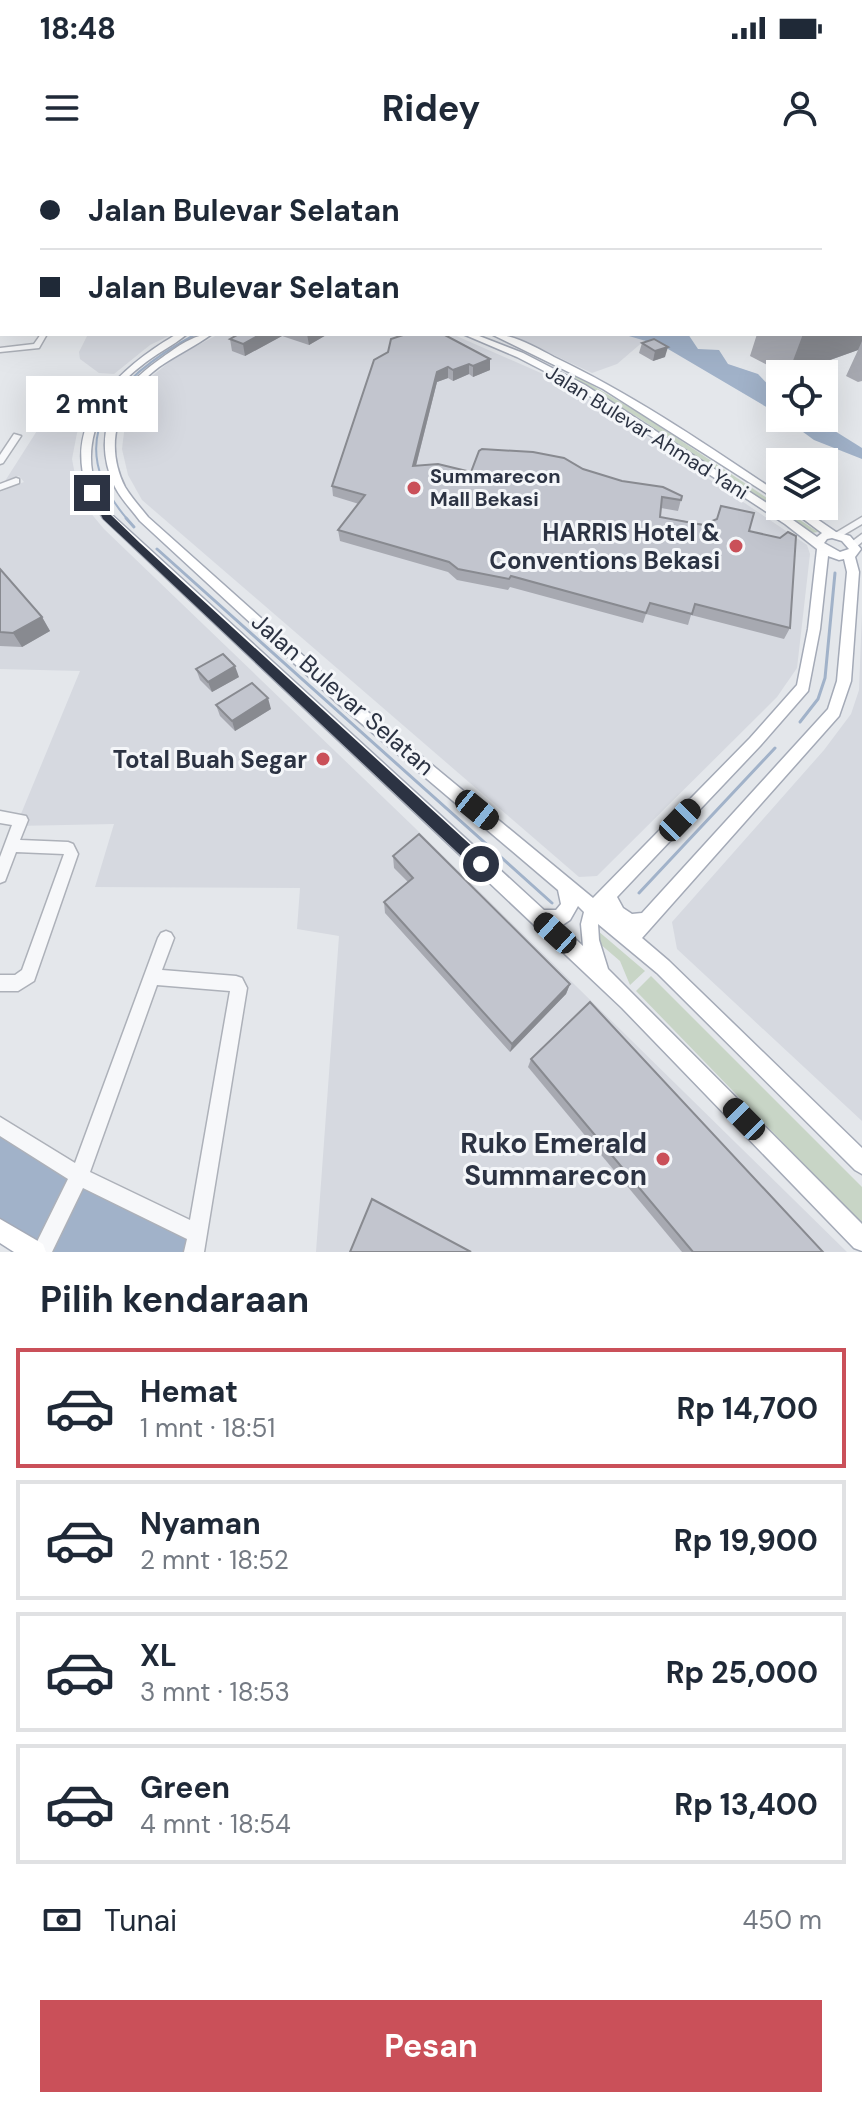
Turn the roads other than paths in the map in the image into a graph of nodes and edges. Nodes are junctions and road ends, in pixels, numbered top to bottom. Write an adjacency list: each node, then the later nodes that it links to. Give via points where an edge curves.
1 (43, 336): 6 (street, via 36,346)
2 (179, 336): 23 (main road, Jalan Bulevar Selatan, via 130,370 96,412 86,437 84,468 98,504)
3 (205, 336): 21 (main road, Jalan Bulevar Selatan, via 150,368 110,421 107,436 122,495 340,697)
4 (472, 336): 16 (main road, Jalan Bulevar Ahmad Yani, via 582,387)
5 (500, 336): 11 (main road, Jalan Bulevar Ahmad Yani, via 611,390)
6 (0, 350)
7 (17, 436): 8 (street)
8 (0, 461)
9 (16, 481): 10 (street)
10 (0, 487)
11 (766, 490)
12 (812, 520): 14 (main road)
13 (862, 520): 14 (street)
14 (835, 535): 15 (main road); 16 (main road, via 823,536)
15 (855, 546): 16 (main road, via 835,555); 17 (main road)
16 (821, 552): 17 (main road); 22 (main road, via 803,687)
17 (853, 572): 24 (main road, via 844,681 834,712)
18 (0, 817): 19 (street, via 21,820)
19 (12, 846): 20 (street); 29 (street, via 68,848 71,854 27,978)
20 (0, 876)
21 (561, 879): 22 (main road, Jalan Bulevar Selatan); 23 (main road, via 571,908 554,920 543,921)
22 (601, 902): 24 (main road, via 630,923); 26 (main road, Jalan Bulevar Selatan); 27 (main road, via 589,918 588,932)
23 (532, 912): 27 (main road, Jalan Bulevar Selatan)
24 (646, 921): 26 (main road)
25 (166, 938): 28 (street)
26 (630, 939): 31 (main road, Jalan Bulevar Selatan)
27 (601, 974): 34 (main road, Jalan Bulevar Selatan)
28 (152, 977): 32 (street); 35 (street, via 239,988)
29 (0, 983)
30 (0, 1126): 32 (street)
31 (862, 1163)
32 (76, 1183): 35 (street); 36 (street)
33 (0, 1230): 36 (main road)
34 (862, 1240)
35 (195, 1245)
36 (42, 1246)

